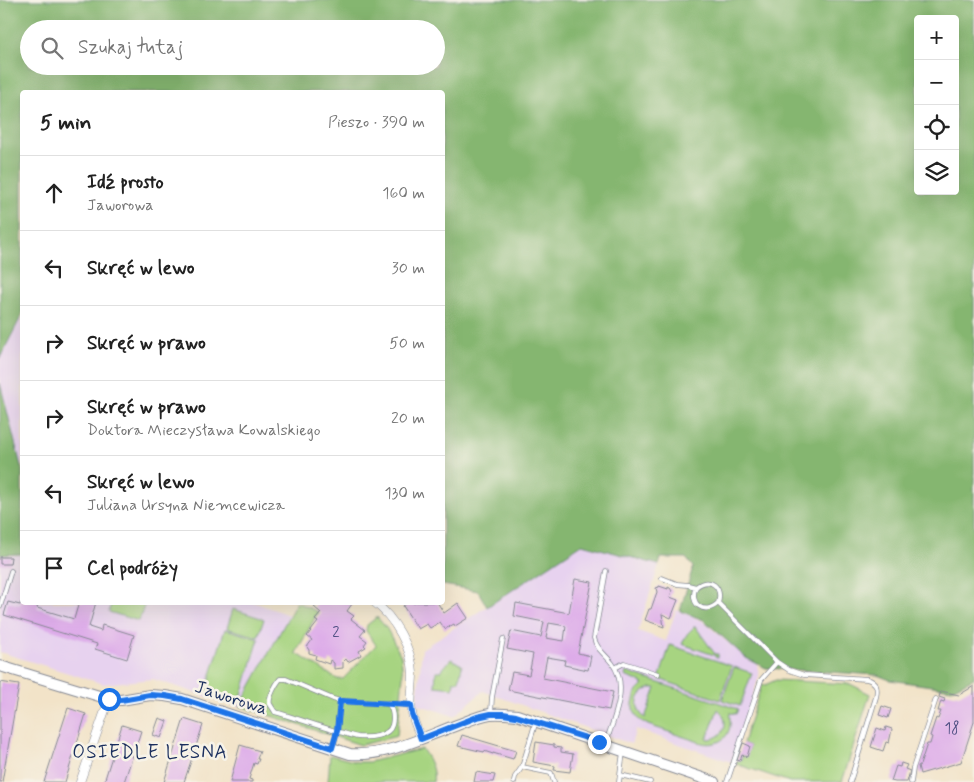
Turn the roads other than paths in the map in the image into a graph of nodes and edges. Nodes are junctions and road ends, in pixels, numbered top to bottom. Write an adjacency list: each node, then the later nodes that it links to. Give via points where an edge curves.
1 (11, 571): 7 (lane)
2 (606, 571): 11 (lane, via 594,638)
3 (662, 578): 4 (lane)
4 (696, 587): 5 (lane, via 706,582 717,587 720,592); 5 (lane, via 694,599 702,608 714,608)
5 (718, 603): 9 (lane)
6 (377, 605): 17 (street, via 396,626 410,655 413,672)
7 (0, 606)
8 (503, 639): 18 (lane)
9 (777, 662): 33 (lane, via 761,680); 34 (lane, via 804,675 868,679 876,684 876,697)
10 (0, 666): 13 (street, Jaworowa)
11 (616, 668): 12 (lane, via 624,663); 22 (lane, via 620,683 619,699)
12 (658, 674)
13 (109, 699): 23 (street, Jaworowa, via 150,695 182,699); 27 (street)
14 (936, 699): 35 (lane)
15 (340, 701): 16 (lane); 20 (lane); 20 (lane, via 286,679 280,679 276,684 270,700 275,712)
16 (388, 703): 17 (lane); 20 (lane, via 393,714 390,730 385,734 368,737)
17 (411, 705): 21 (street)
18 (491, 714): 19 (street); 21 (street, Jaworowa)
19 (536, 722): 22 (street); 25 (lane)
20 (337, 731): 23 (lane)
21 (421, 739): 23 (street, Jaworowa, via 379,753 350,754)
22 (605, 745): 24 (street)
23 (332, 748)
24 (624, 751): 26 (lane); 32 (street)
25 (522, 767): 28 (lane); 29 (lane, via 551,773)
26 (620, 775): 30 (lane); 31 (lane)
27 (80, 782)
28 (514, 782)
29 (554, 782)
30 (619, 782)
31 (650, 782)
32 (712, 782)
33 (727, 782)
34 (850, 782)
35 (911, 782)

